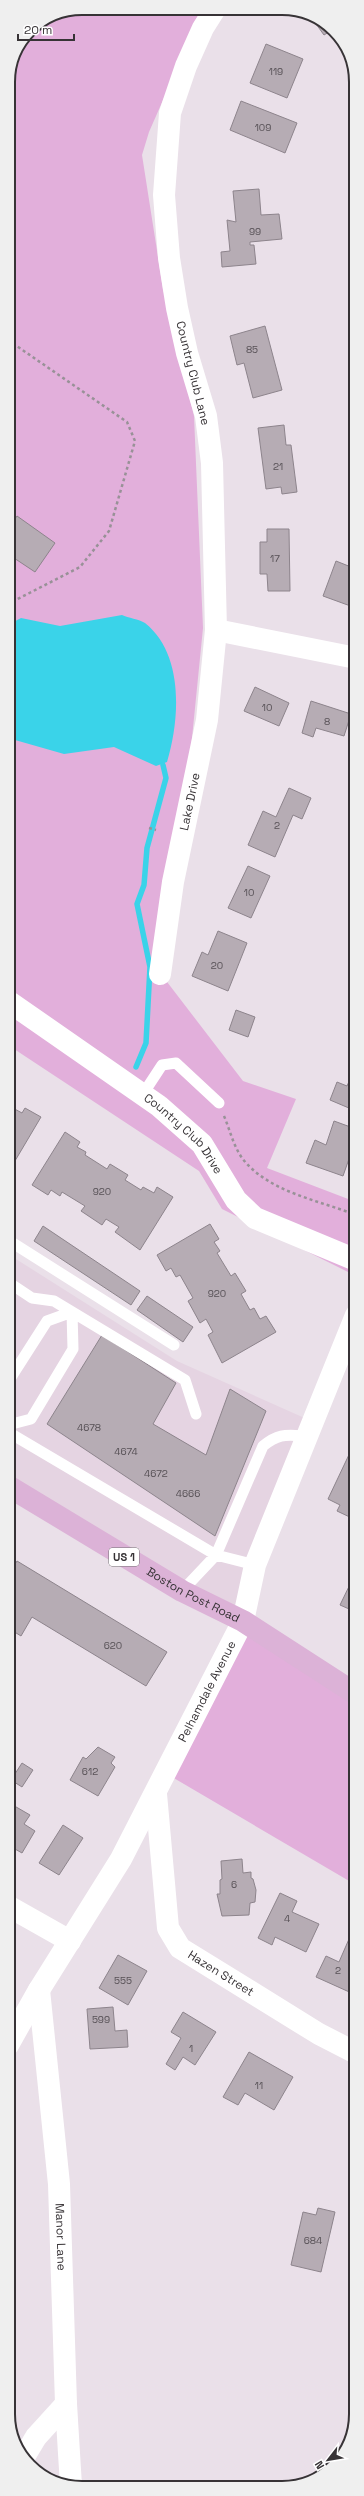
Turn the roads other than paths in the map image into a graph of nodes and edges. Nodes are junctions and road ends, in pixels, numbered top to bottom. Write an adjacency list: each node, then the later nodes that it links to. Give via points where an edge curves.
1 (212, 15): 2 (street, Country Club Lane, via 186,66 170,114 164,195 169,258 177,308 206,416 212,463)
2 (216, 630): 3 (street); 4 (street, Lake Drive, via 207,720 174,882)
3 (349, 657)
4 (160, 974)
5 (15, 1007): 6 (street, Country Club Drive)
6 (143, 1094): 7 (lane, via 162,1065 176,1063); 9 (street, Country Club Drive, via 202,1144 236,1200 255,1218)
7 (219, 1103)
8 (15, 1244): 13 (lane)
9 (349, 1257)
10 (15, 1287): 11 (lane, via 32,1298 54,1301)
11 (72, 1312): 14 (lane, via 47,1321); 15 (lane, via 185,1380); 16 (lane, via 73,1349 31,1418)
12 (349, 1332): 18 (street, Pelhamdale Avenue)
13 (174, 1345)
14 (15, 1371)
15 (196, 1414)
16 (15, 1423)
17 (15, 1436): 20 (lane)
18 (306, 1436): 20 (lane, via 275,1437 263,1446); 21 (street, Pelhamdale Avenue)
19 (15, 1490): 22 (main road, Boston Post Road / US 1)
20 (216, 1555): 21 (lane); 22 (lane)
21 (255, 1565): 23 (street, Pelhamdale Avenue)
22 (182, 1591): 23 (main road, Boston Post Road / US 1)
23 (243, 1621): 24 (main road, Boston Post Road / US 1); 25 (street, Pelhamdale Avenue)
24 (349, 1689)
25 (156, 1794): 27 (street, Pelhamdale Avenue, via 122,1859); 30 (street, Hazen Street, via 168,1928 180,1948 319,2034)
26 (15, 1910): 27 (street)
27 (70, 1941): 28 (street, Pelhamdale Avenue)
28 (39, 1990): 29 (street, Pelhamdale Avenue); 31 (street, Manor Lane, via 59,2184)
29 (15, 2033)
30 (349, 2049)
31 (66, 2404): 32 (street, via 36,2436); 33 (street, Manor Lane)
32 (27, 2452)
33 (71, 2480)

